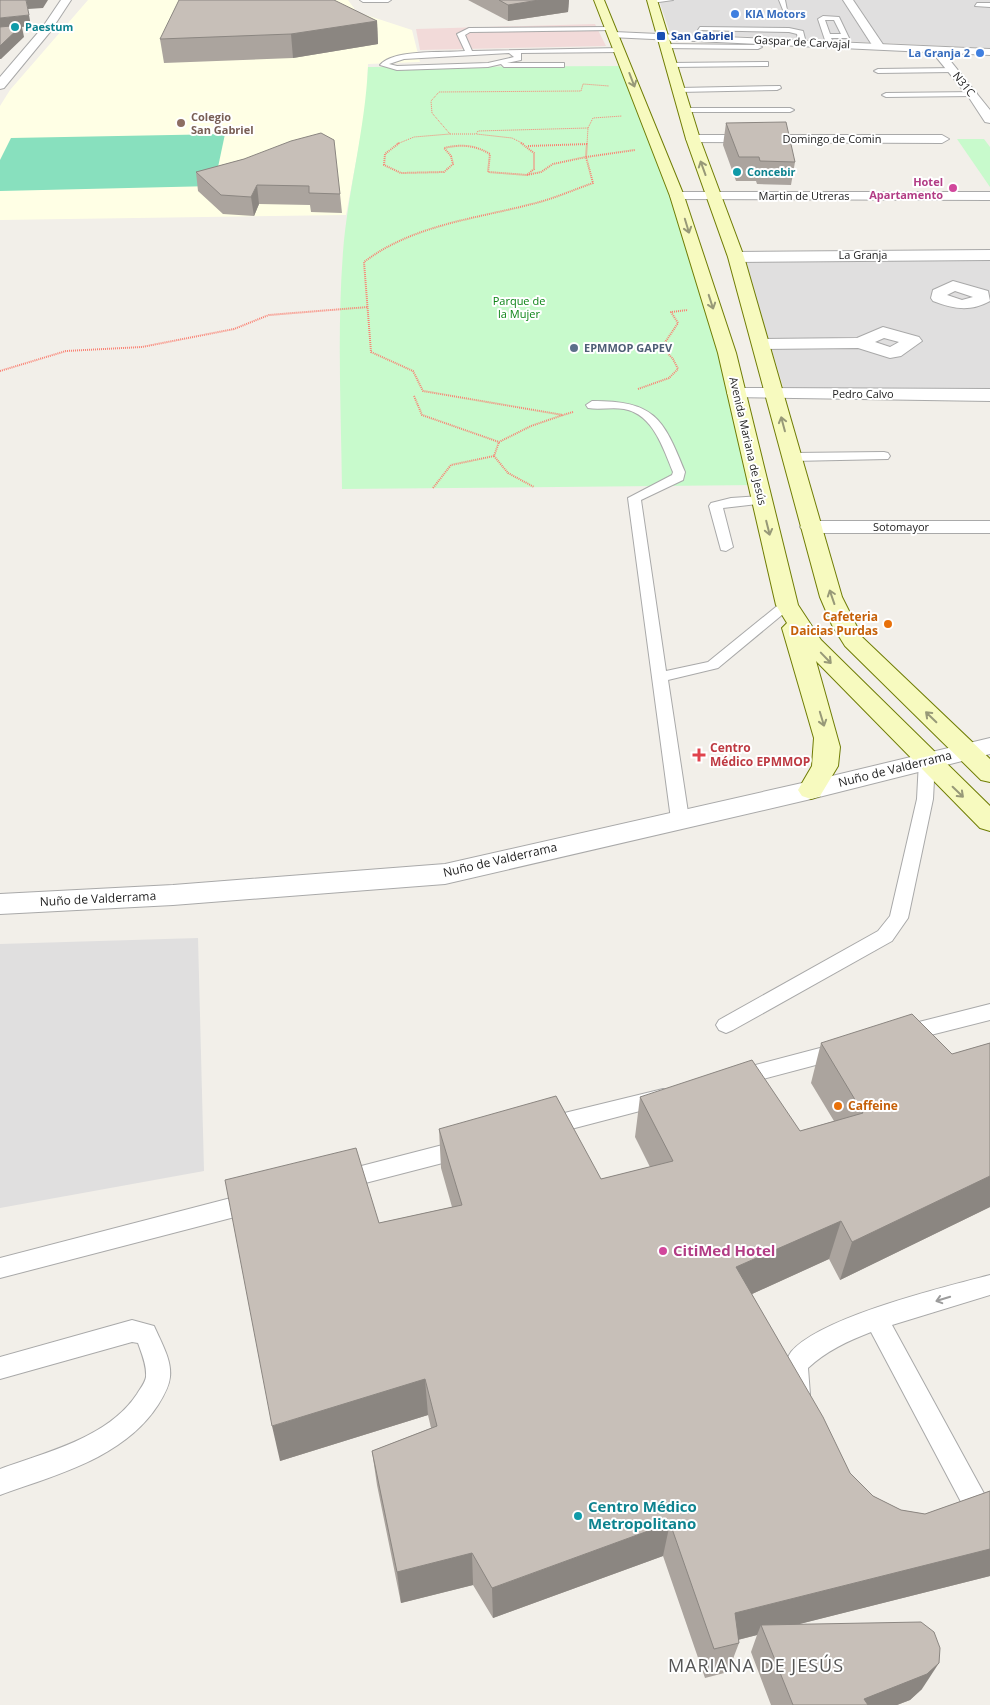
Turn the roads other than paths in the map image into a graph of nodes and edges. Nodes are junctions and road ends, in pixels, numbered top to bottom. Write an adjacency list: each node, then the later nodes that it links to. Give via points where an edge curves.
1 (66, 0): 13 (street)
2 (363, 0): 3 (lane)
3 (388, 0)
4 (599, 0): 15 (main road, Avenida Mariana de Jesús)
5 (652, 0): 6 (lane); 16 (main road)
6 (670, 0)
7 (782, 0): 11 (lane)
8 (848, 0): 18 (street)
9 (990, 4): 10 (lane)
10 (977, 5)
11 (785, 9)
12 (700, 29): 17 (lane, via 796,31 800,33)
13 (46, 30): 14 (street); 31 (street)
14 (28, 32)
15 (612, 32): 16 (street, Gaspar de Carvajal); 20 (main road, Avenida Mariana de Jesús); 24 (lane, via 469,30 461,34)
16 (663, 41): 17 (street, Gaspar de Carvajal); 19 (lane); 28 (main road)
17 (802, 42): 18 (street, Gaspar de Carvajal, via 829,40)
18 (878, 46): 21 (street, Gaspar de Carvajal)
19 (758, 47)
20 (620, 50): 22 (lane); 42 (main road, Avenida Mariana de Jesús, one-way to 42)
21 (936, 50): 23 (street, Gaspar de Carvajal); 29 (street, N31C)
22 (510, 52): 24 (lane); 26 (lane, via 518,54 518,58)
23 (990, 52)
24 (469, 53): 26 (lane, via 394,58 384,65 397,68)
25 (765, 64): 28 (lane)
26 (488, 65): 27 (lane)
27 (561, 65)
28 (671, 65): 34 (main road)
29 (953, 70): 30 (lane); 36 (street, N31C)
30 (878, 71)
31 (5, 76): 32 (street)
32 (0, 85)
33 (777, 88): 34 (lane)
34 (679, 90): 37 (main road)
35 (886, 94): 36 (lane)
36 (973, 94): 39 (street, N31C)
37 (686, 110): 38 (lane); 40 (main road)
38 (790, 110)
39 (990, 119)
40 (693, 139): 41 (street, Domingo de Comin); 43 (main road, one-way to 40)
41 (942, 139)
42 (678, 196): 43 (street, Martin de Utreras); 51 (main road, Avenida Mariana de Jesús, one-way to 51)
43 (714, 196): 44 (street, Martin de Utreras); 47 (main road)
44 (990, 196)
45 (938, 255): 46 (street, La Granja); 47 (street, La Granja); 48 (street)
46 (990, 255)
47 (736, 257): 50 (main road)
48 (953, 286)
49 (860, 343): 50 (street)
50 (762, 348): 51 (main road); 53 (main road)
51 (727, 353): 52 (main road, Avenida Mariana de Jesús)
52 (736, 393): 53 (street, Pedro Calvo); 58 (main road, Avenida Mariana de Jesús)
53 (775, 394): 54 (street, Pedro Calvo); 57 (main road, one-way to 53)
54 (990, 395)
55 (592, 404): 63 (lane, via 629,406 645,414 666,440 679,472 678,477 634,498)
56 (884, 456): 57 (lane)
57 (792, 457): 59 (main road)
58 (761, 500): 61 (lane, via 716,506); 62 (main road, Avenida Mariana de Jesús, one-way to 62)
59 (811, 527): 60 (street, Sotomayor); 64 (main road, one-way to 59, via 853,641 831,597)
60 (990, 527)
61 (726, 547)
62 (787, 605): 63 (lane, via 713,665); 65 (main road, Avenida Mariana de Jesús, one-way to 65, via 812,644); 67 (main road, one-way to 67, via 828,738 829,756)
63 (659, 677): 68 (lane)
64 (978, 748): 65 (street, Nuño de Valderrama); 66 (main road)
65 (927, 761): 67 (street, Nuño de Valderrama); 69 (main road, Avenida Mariana de Jesús, one-way to 69); 72 (lane, via 925,799 899,918 885,936)
66 (990, 774)
67 (811, 790): 68 (street, Nuño de Valderrama)
68 (680, 819): 70 (street, Nuño de Valderrama, via 421,877)
69 (990, 822)
70 (0, 904)
71 (990, 1012): 73 (lane)
72 (726, 1025)
73 (884, 1039)
74 (855, 1047): 75 (lane)
75 (721, 1082)
76 (682, 1092): 77 (lane)
77 (529, 1131)
78 (481, 1144): 79 (lane)
79 (327, 1183)
80 (269, 1198): 81 (lane)
81 (0, 1268)
82 (990, 1284): 83 (lane, one-way to 83)
83 (877, 1320): 85 (lane, via 819,1343 799,1361 795,1378 798,1396); 87 (lane)
84 (0, 1368): 86 (lane, via 132,1331 146,1334 157,1360 158,1379 146,1405 124,1426 84,1450)
85 (806, 1413)
86 (0, 1482)
87 (984, 1506): 88 (lane)
88 (951, 1517)

